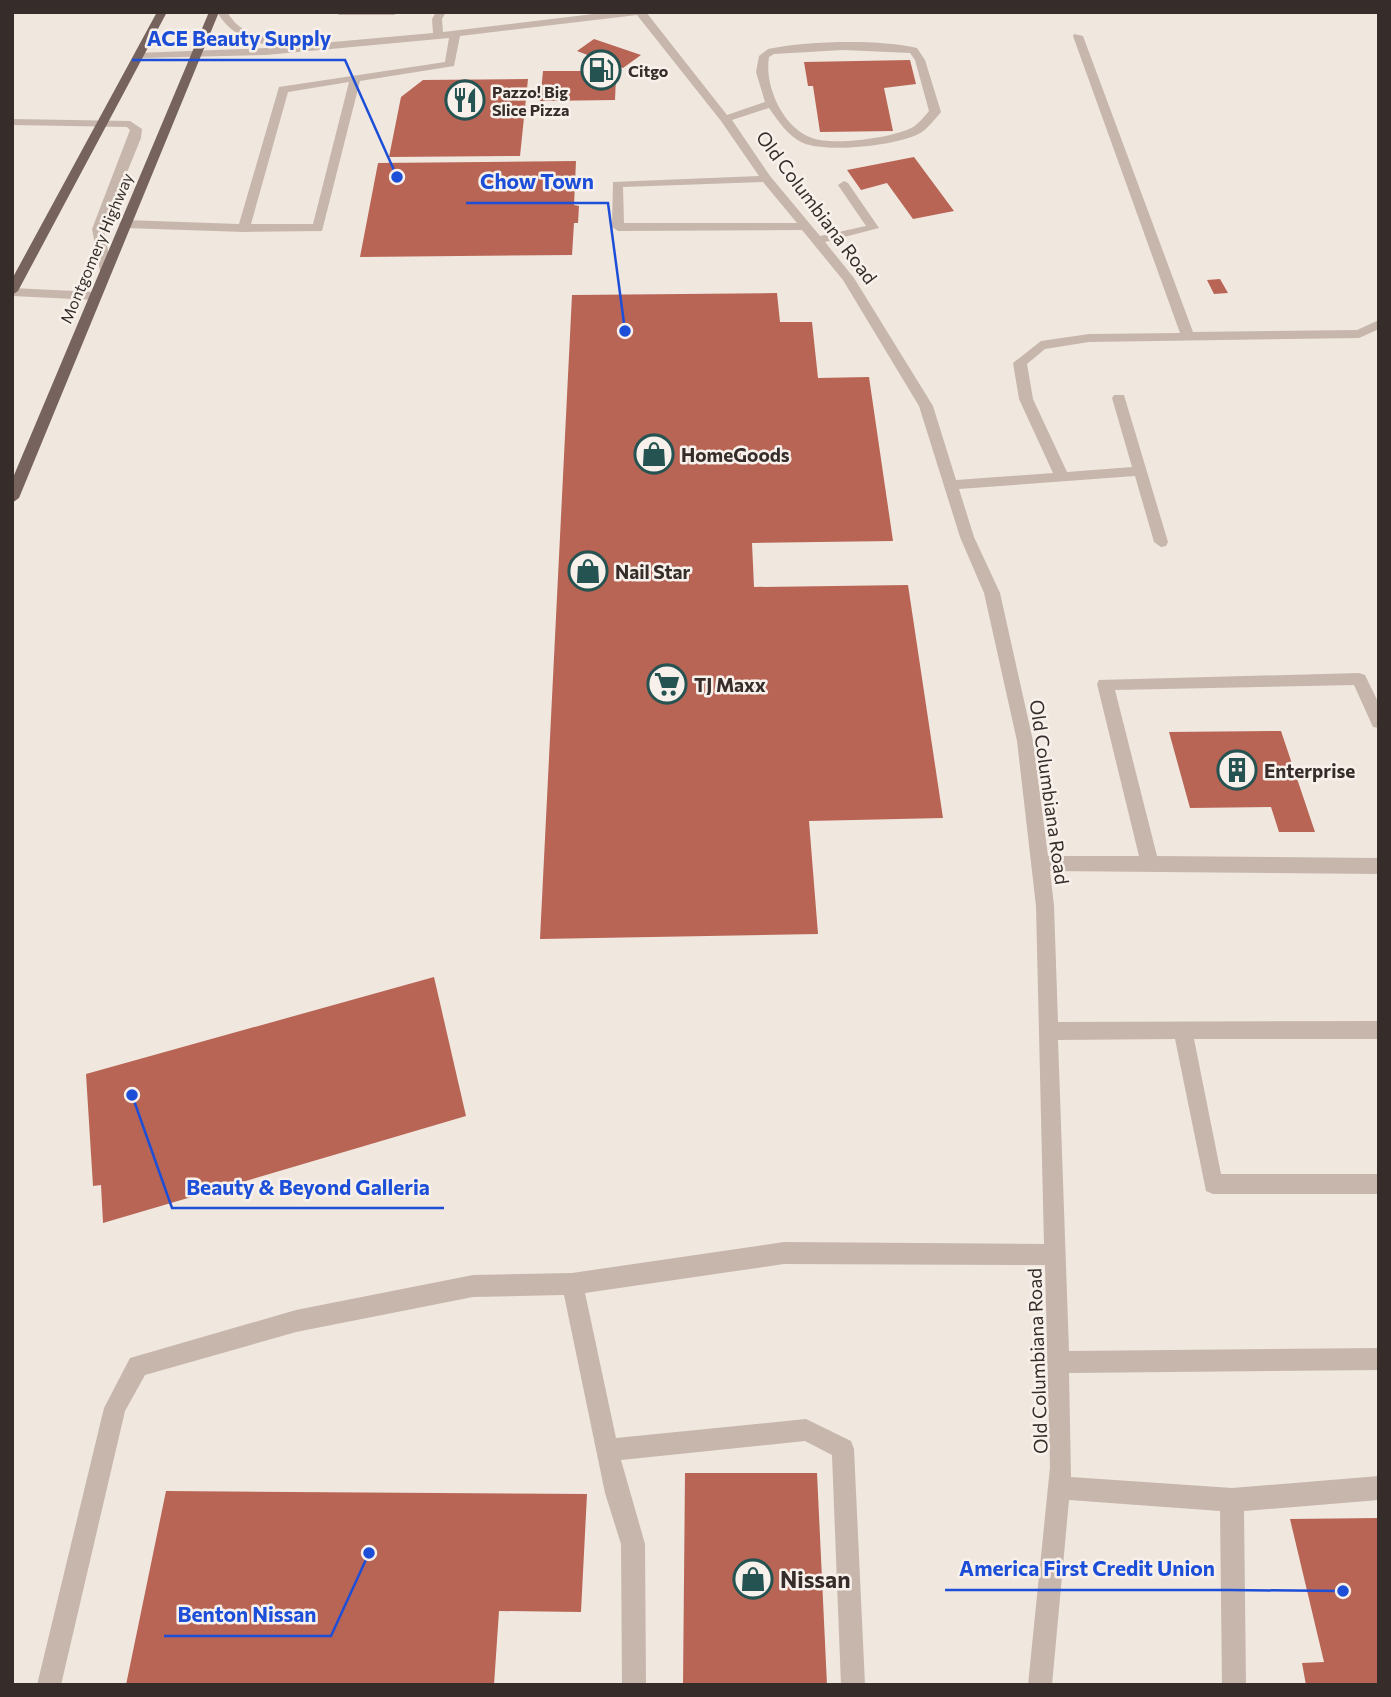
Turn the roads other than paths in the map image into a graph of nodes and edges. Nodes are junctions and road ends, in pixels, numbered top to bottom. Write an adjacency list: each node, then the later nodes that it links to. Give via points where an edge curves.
1 (162, 12): 12 (main road)
2 (214, 12): 13 (main road, Montgomery Highway)
3 (222, 12): 11 (street, via 243,37)
4 (339, 12): 5 (street)
5 (394, 12)
6 (441, 12): 9 (street)
7 (639, 12): 8 (street); 16 (street, Old Columbiana Road)
8 (455, 32): 9 (street); 14 (street, via 450,64)
9 (438, 34): 11 (street)
10 (1078, 36): 29 (street)
11 (299, 49): 13 (street)
12 (141, 55): 13 (street); 18 (main road)
13 (197, 56): 21 (main road, Montgomery Highway)
14 (355, 80): 23 (street, via 283,89); 23 (street, via 318,228)
15 (771, 104): 15 (street, via 808,141 848,144 915,131 935,112 920,60 913,50 892,47 772,51 764,56 761,72); 16 (street)
16 (726, 120): 19 (street, Old Columbiana Road)
17 (12, 122): 18 (street)
18 (104, 123): 25 (street, via 130,124 135,129 99,229); 26 (main road)
19 (766, 178): 22 (street, Old Columbiana Road); 22 (street, via 617,184 618,227)
20 (844, 185): 24 (street, via 873,228)
21 (125, 224): 23 (street); 25 (main road, Montgomery Highway)
22 (806, 226): 24 (street, Old Columbiana Road)
23 (244, 228)
24 (817, 240): 33 (street, Old Columbiana Road, via 848,278 926,406)
25 (106, 271): 27 (main road, Montgomery Highway)
26 (12, 292): 27 (street)
27 (96, 296): 34 (main road, Montgomery Highway)
28 (1379, 324): 29 (street, via 1359,334)
29 (1188, 337): 32 (street, via 1089,338 1041,345 1020,363 1026,399)
30 (1119, 398): 31 (street)
31 (1141, 471): 32 (street); 35 (street)
32 (1062, 477): 33 (street)
33 (950, 485): 37 (street, Old Columbiana Road, via 992,593 1026,741)
34 (12, 498)
35 (1161, 542)
36 (1379, 722): 38 (street, via 1359,679 1105,684)
37 (1041, 863): 38 (street); 42 (street, Old Columbiana Road)
38 (1150, 866): 39 (street)
39 (1379, 866)
40 (1184, 1030): 41 (street); 42 (street); 43 (street, via 1213,1184)
41 (1379, 1030)
42 (1048, 1031): 44 (street, Old Columbiana Road)
43 (1379, 1184)
44 (1055, 1255): 45 (street, via 784,1253); 47 (street, Old Columbiana Road)
45 (572, 1284): 48 (street); 52 (street, via 473,1286 296,1321 138,1366 115,1408)
46 (1379, 1359): 47 (street)
47 (1058, 1362): 49 (street, Old Columbiana Road)
48 (608, 1450): 53 (street, via 633,1544); 54 (street, via 806,1430 843,1449)
49 (1059, 1488): 51 (street); 55 (street, Old Columbiana Road)
50 (1379, 1488): 51 (street)
51 (1232, 1500): 56 (street)
52 (49, 1685)
53 (634, 1685)
54 (853, 1685)
55 (1040, 1685)
56 (1234, 1685)

